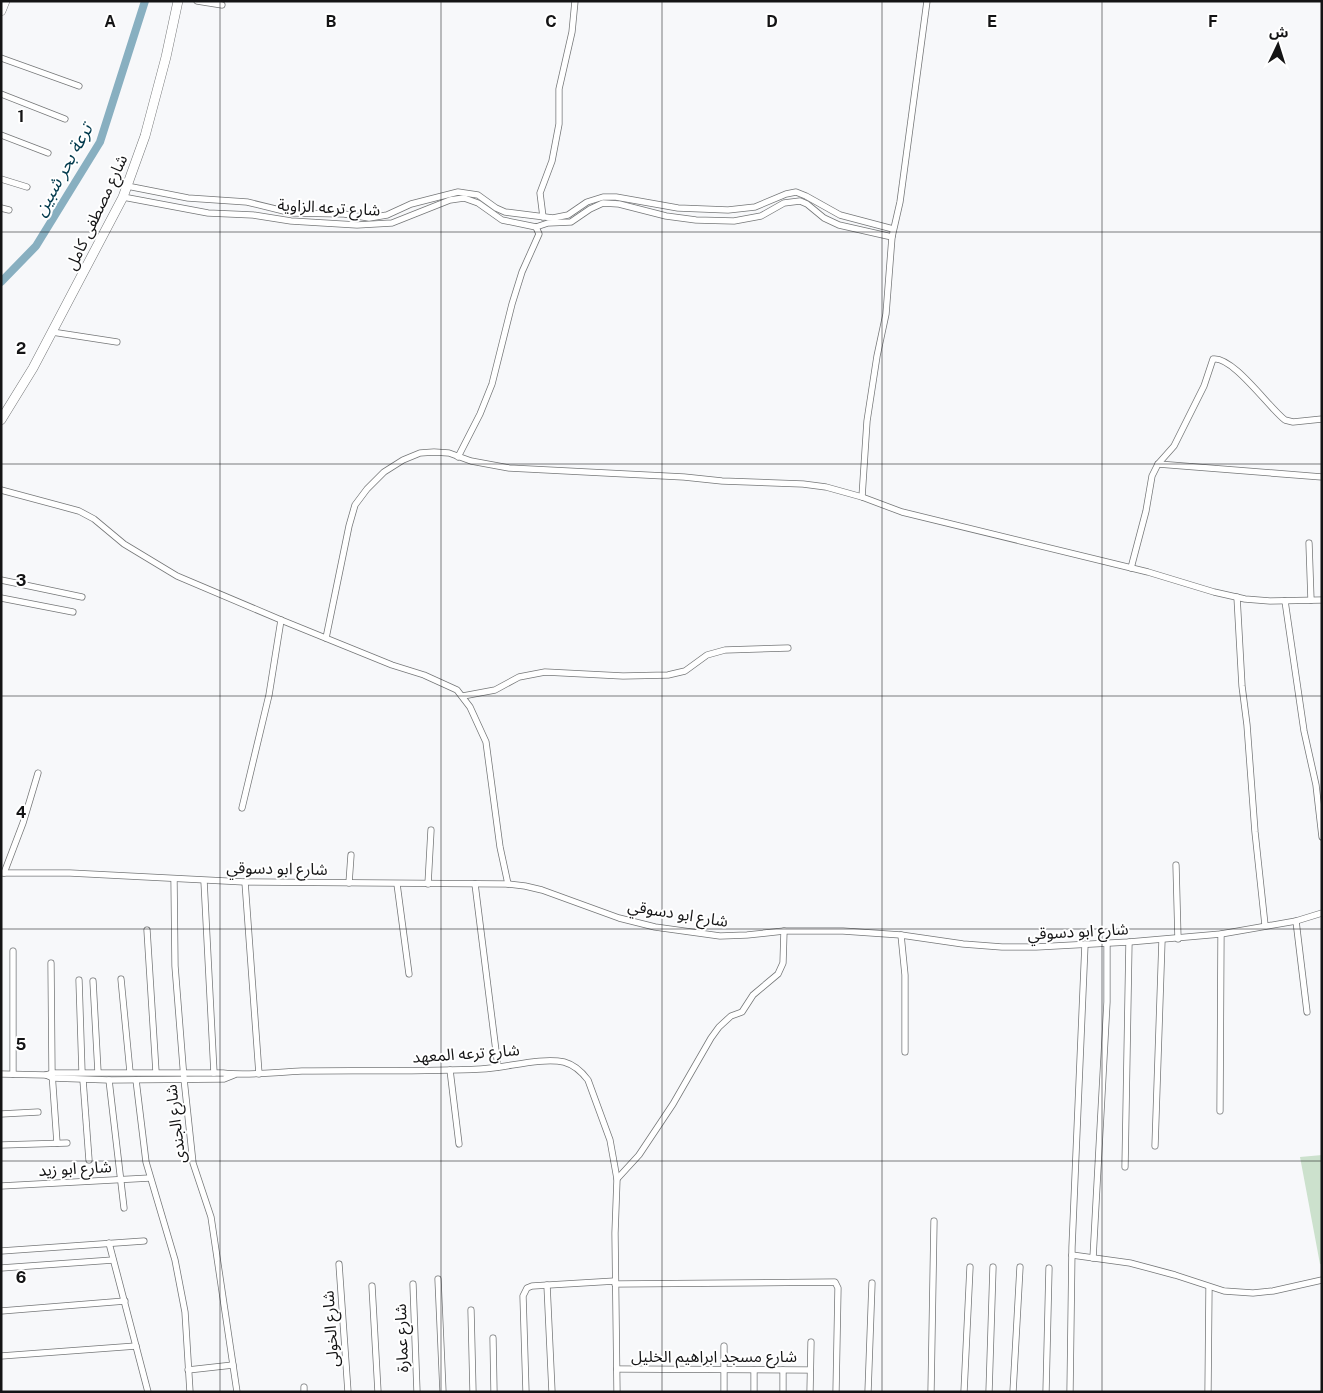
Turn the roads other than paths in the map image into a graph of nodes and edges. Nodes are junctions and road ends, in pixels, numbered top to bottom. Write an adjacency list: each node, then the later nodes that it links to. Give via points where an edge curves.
1 (5, 1): 7 (main road)
2 (178, 1): 15 (main road, شارع مصطفى كامل, via 145,136)
3 (196, 1): 6 (street)
4 (575, 1): 20 (street, via 572,32 559,89 559,124 552,161 540,193)
5 (927, 1): 22 (street)
6 (222, 5)
7 (1, 11)
8 (1, 58): 9 (street)
9 (79, 86)
10 (1, 94): 11 (street)
11 (65, 119)
12 (1, 135): 13 (street)
13 (48, 153)
14 (1, 179): 16 (street)
15 (127, 186): 17 (main road, شارع مصطفى كامل); 20 (street, شارع ترعه الزاوية, via 188,198 254,203 292,213 369,218 443,194 465,192 478,195 505,212)
16 (28, 187)
17 (123, 197): 21 (street, شارع ترعه الزاوية, via 208,213 357,225 392,223 450,200 464,198 478,203 502,220); 24 (main road, شارع مصطفى كامل)
18 (1, 208): 19 (street)
19 (9, 210)
20 (543, 217): 22 (street, شارع ترعه الزاوية, via 563,217 592,200 604,197 678,208 728,210 756,207 796,192 840,215)
21 (536, 227): 23 (street, شارع ترعه الزاوية, via 571,222 603,203 666,216 734,221 760,216 791,201 807,204 839,226); 28 (street, via 539,234 522,272 492,384)
22 (894, 229): 23 (street)
23 (892, 237): 32 (street, via 886,314 876,356 867,421)
24 (52, 332): 25 (street); 27 (main road, شارع مصطفى كامل)
25 (118, 342)
26 (1322, 419): 29 (street, via 1285,420 1240,373 1215,359 1174,446)
27 (1, 420)
28 (458, 457): 32 (street, via 509,468 803,484); 44 (street, via 449,453 420,453 384,472 367,489 356,505 349,526)
29 (1158, 464): 30 (street); 34 (street, via 1152,476)
30 (1322, 478)
31 (1, 490): 43 (street, via 89,516 124,544 177,576)
32 (862, 497): 34 (street, via 902,512)
33 (1309, 543): 39 (street)
34 (1131, 568): 37 (street)
35 (1, 580): 36 (street)
36 (82, 597)
37 (1237, 597): 41 (street); 64 (street, via 1242,686)
38 (1, 598): 42 (street)
39 (1311, 600): 40 (street); 41 (street)
40 (1322, 600)
41 (1285, 601): 50 (street)
42 (73, 612)
43 (281, 620): 44 (street); 48 (street, via 269,695)
44 (326, 638): 46 (street, via 449,685)
45 (788, 648): 46 (street, via 716,652 685,671 668,676 530,674 495,690)
46 (463, 696): 61 (street, via 486,742)
47 (38, 773): 53 (street)
48 (242, 808)
49 (431, 830): 59 (street)
50 (1322, 837)
51 (351, 855): 57 (street)
52 (1176, 865): 69 (street)
53 (3, 873): 54 (street, شارع ابو دسوقي)
54 (174, 879): 55 (street, شارع ابو دسوقي); 89 (street, شارع الجندى, via 175,966)
55 (204, 880): 56 (street, شارع ابو دسوقي); 90 (street)
56 (245, 882): 57 (street, شارع ابو دسوقي); 94 (street)
57 (349, 883): 58 (street, شارع ابو دسوقي)
58 (397, 884): 59 (street, شارع ابو دسوقي); 76 (street)
59 (428, 884): 60 (street, شارع ابو دسوقي)
60 (475, 884): 61 (street, شارع ابو دسوقي); 82 (street)
61 (508, 884): 66 (street, شارع ابو دسوقي, via 535,888 619,918 655,926 720,936)
62 (1322, 914): 63 (street, شارع ابو دسوقي)
63 (1296, 921): 64 (street, شارع ابو دسوقي); 80 (street)
64 (1265, 925): 67 (street, شارع ابو دسوقي)
65 (147, 930): 88 (street)
66 (784, 931): 68 (street, شارع ابو دسوقي); 112 (street, via 783,963 778,974 753,995 742,1012 730,1016 719,1027 639,1155)
67 (1221, 934): 69 (street, شارع ابو دسوقي); 101 (street)
68 (901, 935): 73 (street, شارع ابو دسوقي, via 1002,947); 81 (street, via 905,975)
69 (1178, 939): 70 (street, شارع ابو دسوقي)
70 (1162, 940): 71 (street, شارع ابو دسوقي); 108 (street)
71 (1128, 942): 72 (street, شارع ابو دسوقي); 110 (street)
72 (1107, 943): 73 (street, شارع ابو دسوقي); 121 (street, via 1107,1002)
73 (1085, 944): 120 (street)
74 (13, 951): 92 (street)
75 (51, 963): 95 (street)
76 (409, 974)
77 (121, 979): 87 (street)
78 (79, 980): 84 (street)
79 (93, 981): 85 (street)
80 (1307, 1012)
81 (905, 1052)
82 (498, 1067): 83 (street, شارع ترعه المعهد); 112 (street, شارع ترعه المعهد, via 564,1062 582,1072 588,1080 610,1140)
83 (450, 1070): 94 (street, شارع ترعه المعهد); 106 (street)
84 (82, 1072): 85 (street, شارع ترعه المعهد); 95 (street, شارع ترعه المعهد)
85 (98, 1072): 86 (street, شارع ترعه المعهد)
86 (118, 1072): 87 (street, شارع ترعه المعهد); 99 (street)
87 (130, 1072): 88 (street, شارع ترعه المعهد)
88 (156, 1072): 89 (street, شارع ترعه المعهد)
89 (183, 1072): 90 (street, شارع ترعه المعهد); 96 (street, شارع الجندى)
90 (214, 1073): 93 (street, شارع ترعه المعهد)
91 (1, 1074): 92 (street, شارع ترعه المعهد)
92 (13, 1074): 95 (street, شارع ترعه المعهد)
93 (236, 1074): 94 (street, شارع ترعه المعهد); 96 (street, شارع ترعه المعهد, via 224,1079)
94 (259, 1074)
95 (50, 1075): 97 (street, شارع ترعه المعهد); 104 (street)
96 (184, 1079): 100 (street, شارع ترعه المعهد); 145 (street, شارع الجندى, via 194,1169 211,1217)
97 (83, 1080): 98 (street, شارع ترعه المعهد); 109 (street)
98 (109, 1080): 99 (street, شارع ترعه المعهد); 113 (street)
99 (120, 1080): 100 (street, شارع ترعه المعهد)
100 (136, 1080): 111 (street)
101 (1220, 1111)
102 (38, 1112): 103 (street)
103 (1, 1114)
104 (57, 1143): 105 (street); 107 (street)
105 (67, 1143)
106 (459, 1144)
107 (1, 1145)
108 (1155, 1146)
109 (89, 1160)
110 (1125, 1167)
111 (150, 1178): 113 (street, شارع ابو زيد); 147 (street, via 159,1201 183,1304)
112 (617, 1179): 131 (street, شارع ترعه المعهد)
113 (121, 1180): 114 (street, شارع ابو زيد); 115 (street)
114 (1, 1186)
115 (124, 1208)
116 (934, 1221): 170 (street)
117 (144, 1241): 118 (street)
118 (109, 1243): 119 (street); 122 (street)
119 (1, 1251)
120 (1072, 1255): 121 (street); 175 (street)
121 (1093, 1258): 136 (street, via 1130,1263)
122 (113, 1260): 127 (street); 137 (street)
123 (339, 1264): 155 (street, شارع الخولى)
124 (970, 1267): 171 (street)
125 (993, 1267): 172 (street)
126 (1020, 1267): 173 (street)
127 (1, 1268)
128 (1048, 1268): 174 (street)
129 (438, 1279): 158 (street)
130 (1322, 1280): 136 (street, via 1263,1292 1224,1291)
131 (615, 1283): 134 (street); 146 (street, شارع ترعه المعهد); 168 (street, via 833,1282 838,1288)
132 (413, 1284): 157 (street, شارع عمارة)
133 (872, 1284): 169 (street)
134 (547, 1285): 161 (street, via 527,1288 523,1296); 162 (street)
135 (372, 1286): 156 (street)
136 (1209, 1287): 176 (street)
137 (125, 1301): 138 (street); 142 (street)
138 (1, 1310)
139 (471, 1310): 159 (street)
140 (493, 1338): 160 (street)
141 (810, 1342): 151 (street)
142 (136, 1346): 144 (street); 152 (street)
143 (724, 1346): 148 (street)
144 (1, 1356)
145 (233, 1365): 147 (street); 154 (street, شارع الجندى)
146 (617, 1369): 148 (street, شارع مسجد ابراهيم الخليل); 163 (street, شارع ترعه المعهد)
147 (188, 1370): 153 (street)
148 (724, 1370): 149 (street, شارع مسجد ابراهيم الخليل); 164 (street)
149 (754, 1370): 150 (street, شارع مسجد ابراهيم الخليل); 165 (street)
150 (782, 1370): 151 (street, شارع مسجد ابراهيم الخليل); 166 (street)
151 (810, 1370): 167 (street)
152 (148, 1392)
153 (190, 1392)
154 (237, 1392)
155 (348, 1392)
156 (378, 1392)
157 (417, 1392)
158 (443, 1392)
159 (473, 1392)
160 (494, 1392)
161 (526, 1392)
162 (552, 1392)
163 (617, 1392)
164 (724, 1392)
165 (754, 1392)
166 (783, 1392)
167 (810, 1392)
168 (836, 1392)
169 (868, 1392)
170 (931, 1392)
171 (964, 1392)
172 (989, 1392)
173 (1013, 1392)
174 (1046, 1392)
175 (1070, 1392)
176 (1208, 1392)

